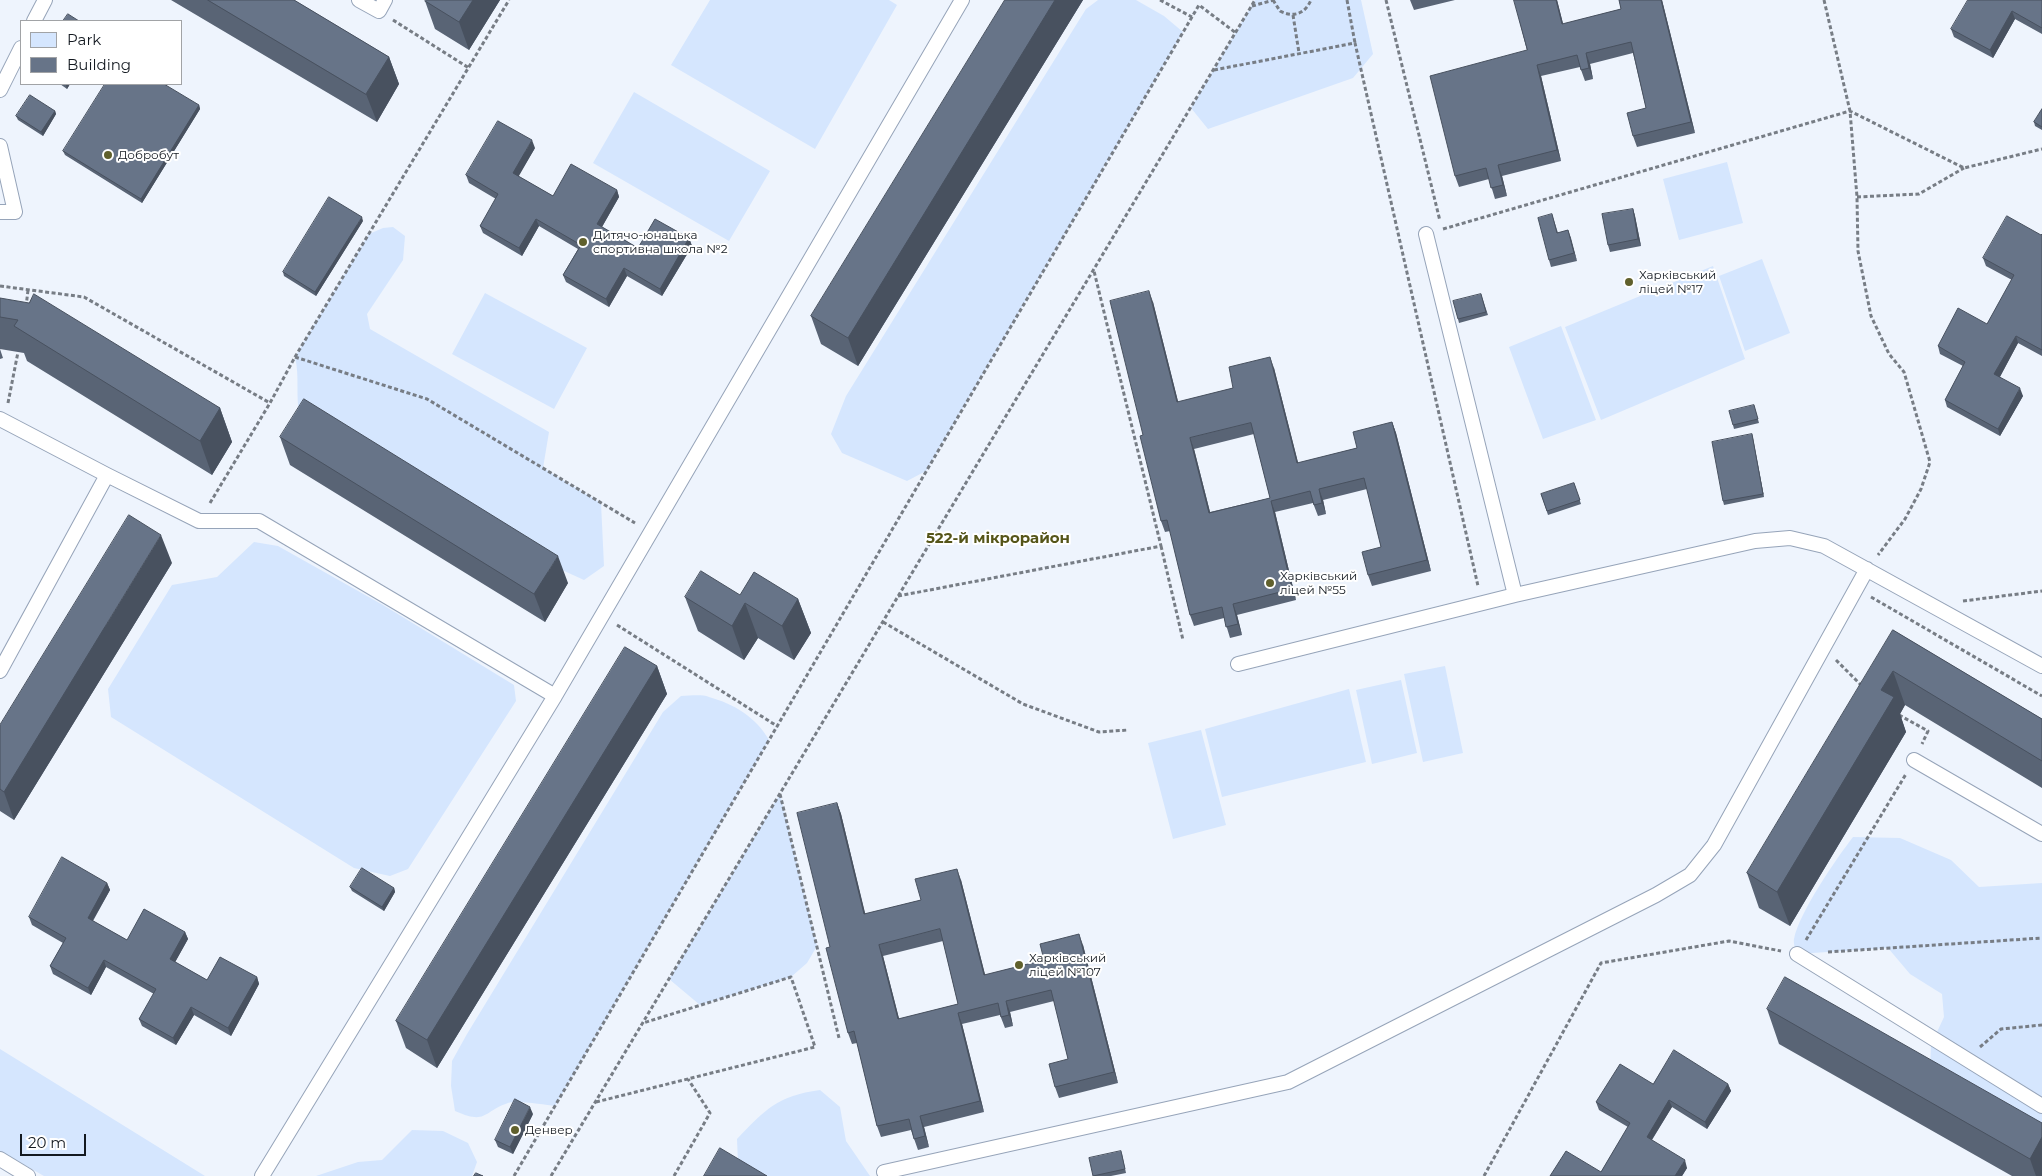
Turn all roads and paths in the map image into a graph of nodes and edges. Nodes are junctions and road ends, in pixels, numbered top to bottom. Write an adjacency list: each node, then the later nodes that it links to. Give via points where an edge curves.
1 (45, 0): 16 (lane)
2 (359, 0): 12 (lane)
3 (509, 0): 21 (path)
4 (962, 0): 42 (lane)
5 (1160, 0): 15 (path)
6 (1255, 0): 13 (path)
7 (1274, 0): 13 (path); 14 (path, via 1280,11)
8 (1311, 0): 14 (path, via 1304,11)
9 (1347, 0): 18 (path)
10 (1386, 0): 30 (path)
11 (1824, 0): 24 (path)
12 (382, 6): 21 (path)
13 (1252, 6): 17 (path)
14 (1293, 15): 20 (path)
15 (1192, 17): 17 (path, via 1199,5); 62 (path)
16 (35, 20)
17 (1236, 33): 22 (path)
18 (1355, 43): 20 (path); 50 (path)
19 (20, 50): 23 (lane)
20 (1299, 53): 22 (path)
21 (469, 68): 37 (path)
22 (1214, 70): 32 (path)
23 (0, 90)
24 (1850, 111): 27 (path); 28 (path); 30 (path)
25 (0, 146): 29 (lane, via 15,212)
26 (2042, 149): 27 (path)
27 (1964, 168): 28 (path, via 1919,194)
28 (1857, 197): 44 (path, via 1858,251 1871,316 1889,354 1904,372 1930,462 1921,490 1905,519)
29 (0, 212)
30 (1442, 229): 31 (path)
31 (1426, 234): 47 (lane)
32 (1094, 270): 43 (path); 48 (path)
33 (0, 286): 34 (path)
34 (28, 290): 35 (path); 38 (path, via 84,297)
35 (24, 316)
36 (18, 352): 39 (path)
37 (295, 357): 38 (path); 42 (path, via 427,399)
38 (270, 402): 41 (path)
39 (2, 420): 40 (lane)
40 (106, 475): 41 (lane); 57 (lane)
41 (200, 521): 59 (lane, via 259,520)
42 (651, 532): 51 (lane)
43 (1160, 546): 48 (path); 53 (path)
44 (1867, 569): 45 (lane); 47 (lane, via 1824,546 1790,538 1755,541); 56 (lane)
45 (1856, 589): 54 (lane); 60 (path)
46 (2042, 591): 49 (path)
47 (1515, 595): 50 (lane)
48 (898, 596): 52 (path)
49 (1961, 601)
50 (1482, 604): 55 (lane)
51 (602, 615): 59 (lane); 62 (path)
52 (883, 622): 63 (path, via 1022,704 1099,732); 65 (path)
53 (1183, 640)
54 (1824, 648): 58 (path); 77 (lane, via 1714,845 1690,875 1656,895 1288,1082)
55 (1238, 664)
56 (2042, 666)
57 (0, 671)
58 (1868, 692)
59 (555, 696): 79 (lane)
60 (2042, 696)
61 (1899, 715): 64 (path, via 1928,731)
62 (778, 726): 80 (path)
63 (1128, 730)
64 (1914, 760): 66 (lane); 68 (path)
65 (780, 794): 69 (path); 71 (path)
66 (2042, 834)
67 (2042, 938): 68 (path)
68 (1797, 954): 72 (lane); 83 (path, via 1729,941 1601,963)
69 (643, 1023): 73 (path, via 791,977 815,1047); 74 (path)
70 (2042, 1025): 72 (path, via 2001,1029)
71 (839, 1038)
72 (1967, 1059): 75 (lane)
73 (688, 1079): 74 (path); 82 (path, via 710,1113)
74 (596, 1102): 81 (path)
75 (2042, 1106)
76 (0, 1159): 78 (lane)
77 (884, 1172)
78 (28, 1176)
79 (262, 1176)
80 (514, 1176)
81 (551, 1176)
82 (674, 1176)
83 (1484, 1176)

